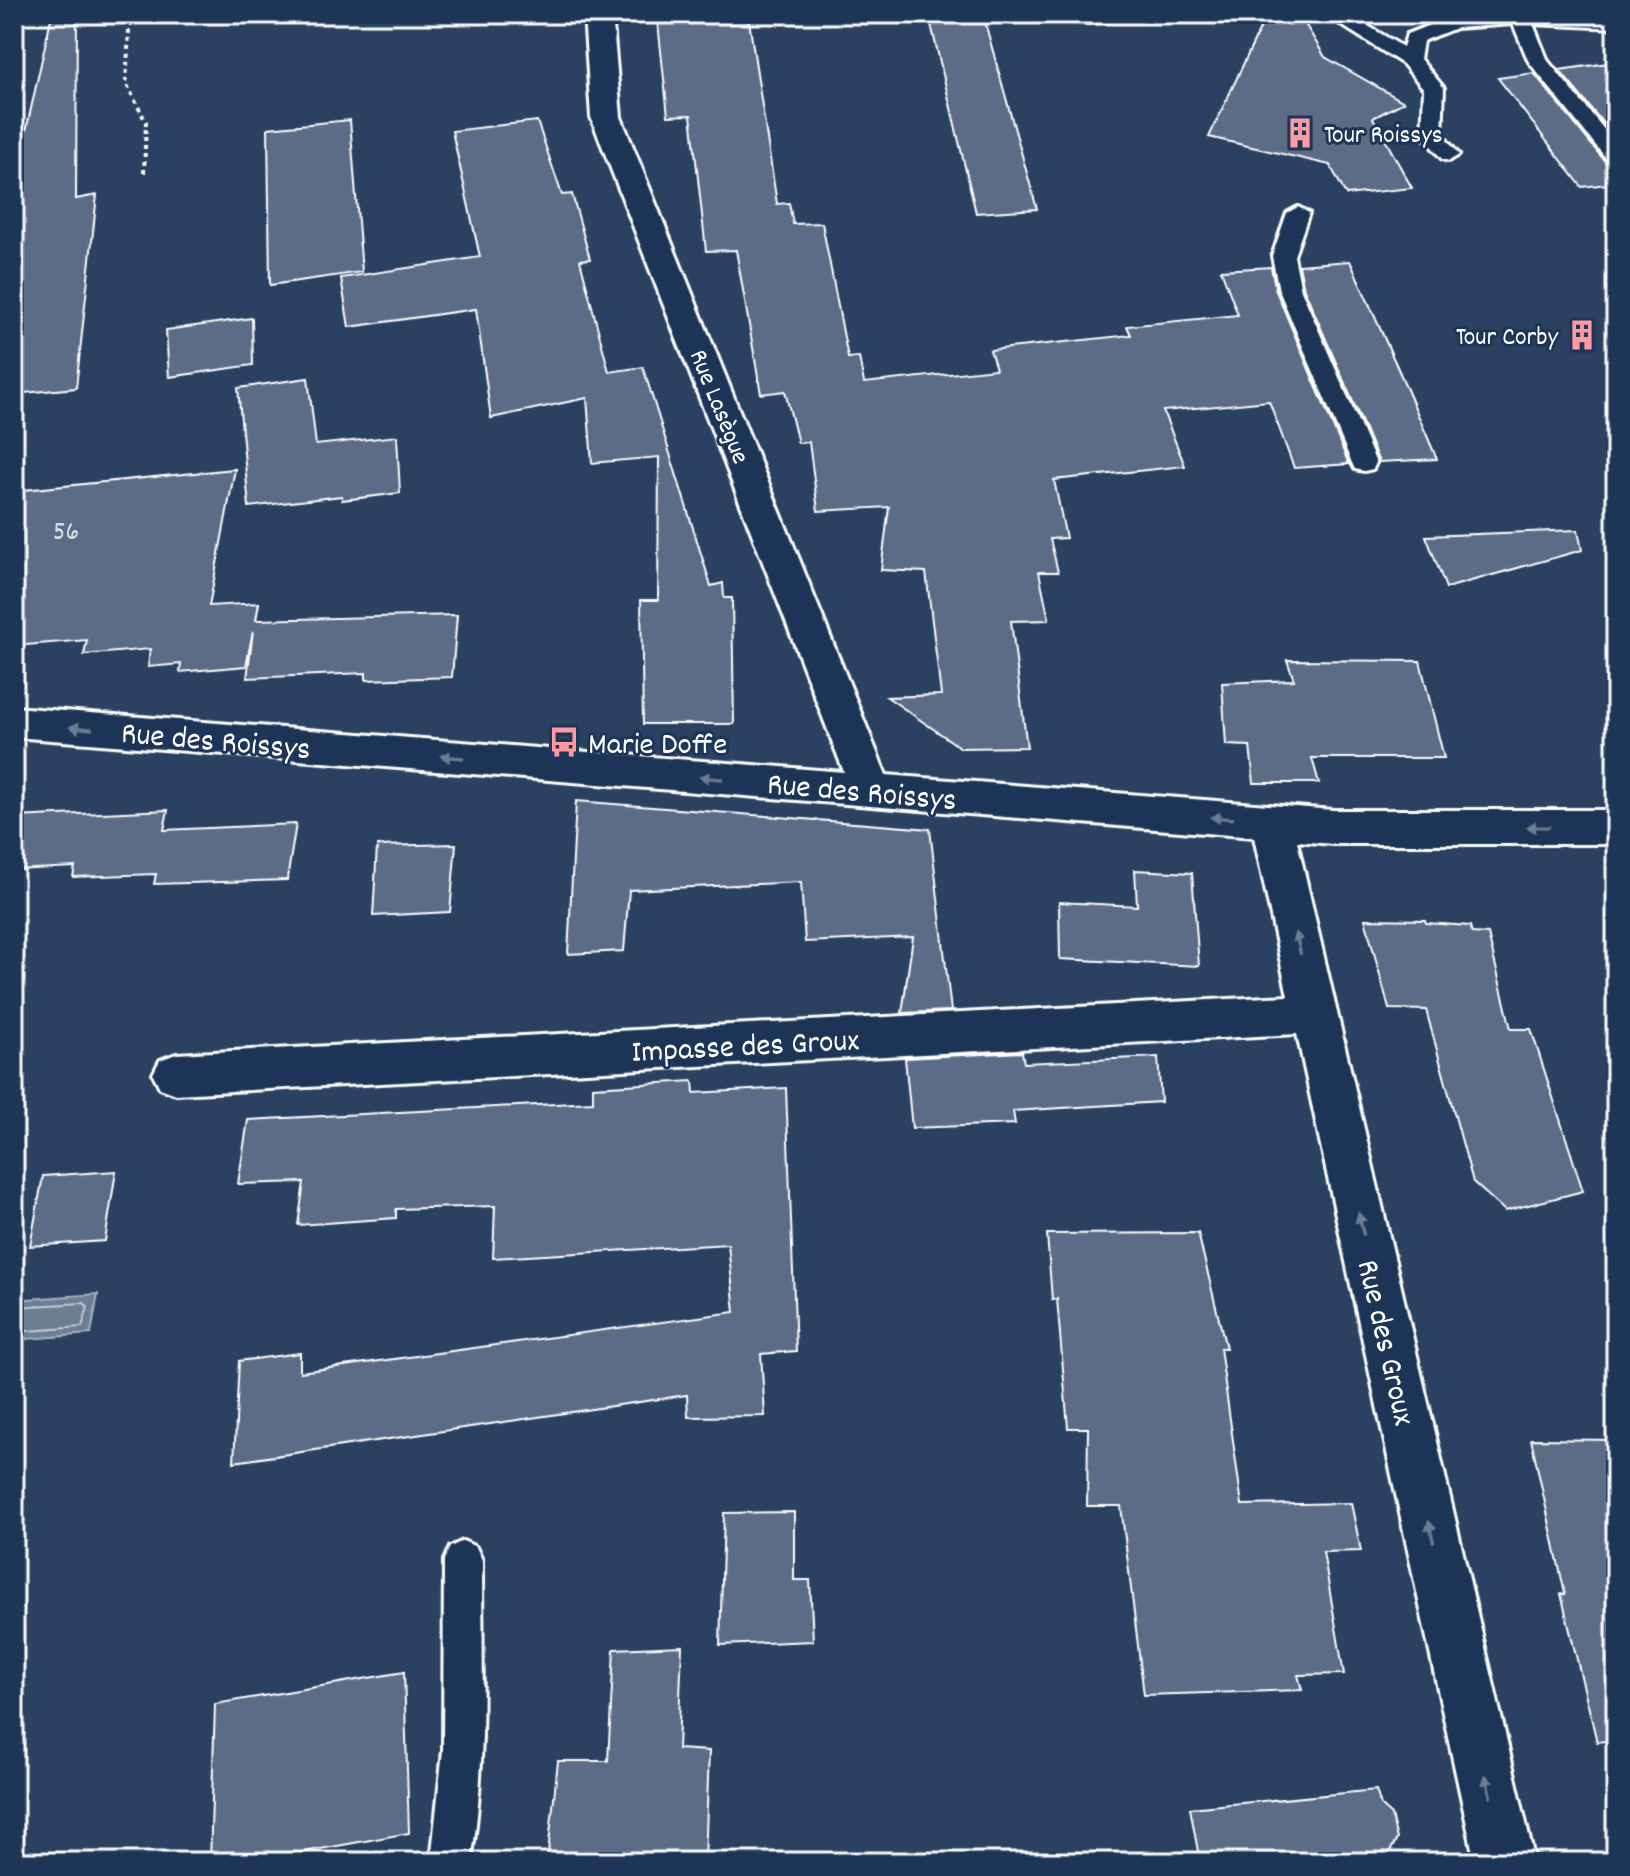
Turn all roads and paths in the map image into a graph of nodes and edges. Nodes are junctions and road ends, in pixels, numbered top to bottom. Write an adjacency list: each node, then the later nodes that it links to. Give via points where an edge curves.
1 (130, 14): 11 (path, via 126,83 146,122)
2 (598, 14): 15 (street, Rue Lasègue, via 606,117)
3 (1113, 14): 5 (lane)
4 (1334, 14): 8 (lane)
5 (1078, 17)
6 (1521, 19): 7 (lane); 8 (lane, via 1452,23 1414,38); 10 (lane, via 1539,62)
7 (1616, 22)
8 (1410, 60): 9 (lane, via 1434,88 1432,135)
9 (1449, 155)
10 (1616, 158)
11 (144, 174)
12 (1298, 213): 13 (lane, via 1283,256 1290,290)
13 (1364, 463)
14 (14, 722): 15 (street, Rue des Roissys, one-way to 14)
15 (872, 791): 16 (street, Rue des Roissys, one-way to 15)
16 (1272, 822): 17 (street, Rue des Roissys, one-way to 16, via 1333,827); 18 (street, Rue des Groux, one-way to 16)
17 (1616, 827)
18 (1314, 1014): 19 (street, Impasse des Groux); 22 (street, Rue des Groux, one-way to 18)
19 (176, 1074)
20 (463, 1560): 21 (lane, via 463,1746)
21 (451, 1862)
22 (1505, 1862)

